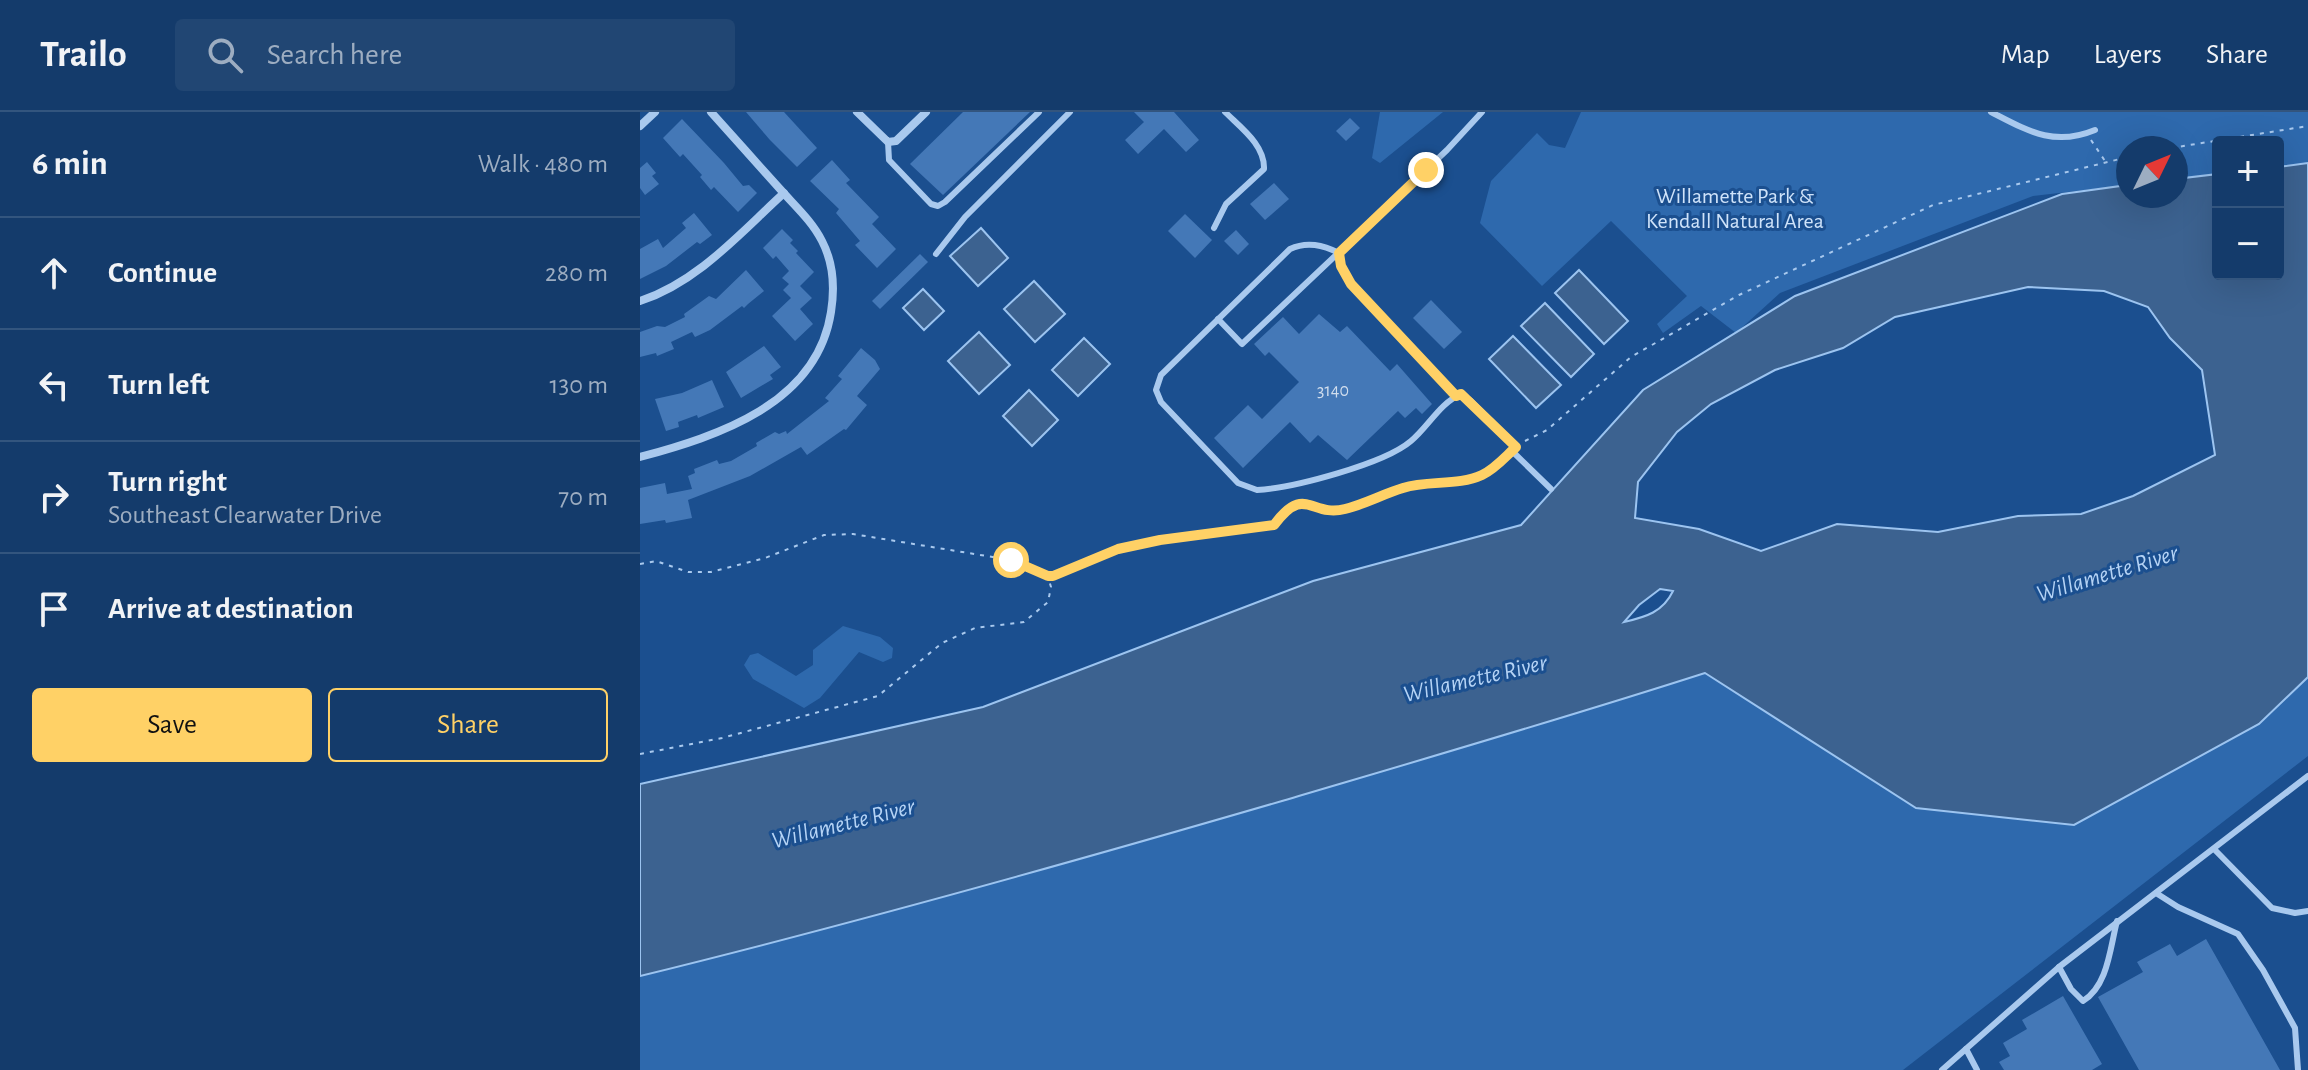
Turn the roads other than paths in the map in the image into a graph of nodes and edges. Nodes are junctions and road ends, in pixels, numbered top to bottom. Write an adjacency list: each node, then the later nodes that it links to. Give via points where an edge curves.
1 (655, 112): 10 (street)
2 (711, 112): 13 (street)
3 (857, 112): 12 (street)
4 (926, 112): 12 (street, via 896,141)
5 (1039, 112): 12 (lane, via 938,206 889,160)
6 (1070, 112): 16 (lane, via 965,217)
7 (1225, 112): 14 (lane, via 1257,144 1264,169 1226,204)
8 (1482, 112): 15 (lane)
9 (1991, 112): 11 (lane, via 2056,139)
10 (640, 126)
11 (2095, 130)
12 (888, 142)
13 (784, 193): 17 (street, via 697,271); 20 (street, via 823,242 834,273 828,334 813,363 769,405 737,424)
14 (1214, 228)
15 (1339, 253): 18 (lane, via 1307,244 1290,249); 18 (lane, via 1242,344); 19 (lane, via 1351,284)
16 (936, 254)
17 (640, 301)
18 (1218, 319): 19 (lane, via 1161,375 1156,390 1179,422 1249,488 1265,489 1381,460 1411,441)
19 (1456, 396): 21 (lane, via 1471,401)
20 (640, 457)
21 (1551, 489)
22 (2308, 776): 23 (lane)
23 (2214, 849): 24 (lane); 25 (lane, via 2272,908)
24 (2156, 893): 26 (lane); 31 (lane, via 2238,934 2295,1028)
25 (2308, 911)
26 (2117, 921): 27 (lane); 27 (lane, via 2095,993 2083,1001)
27 (2059, 967): 28 (lane)
28 (1966, 1049): 29 (lane); 30 (lane)
29 (1942, 1070)
30 (1977, 1070)
31 (2298, 1070)

